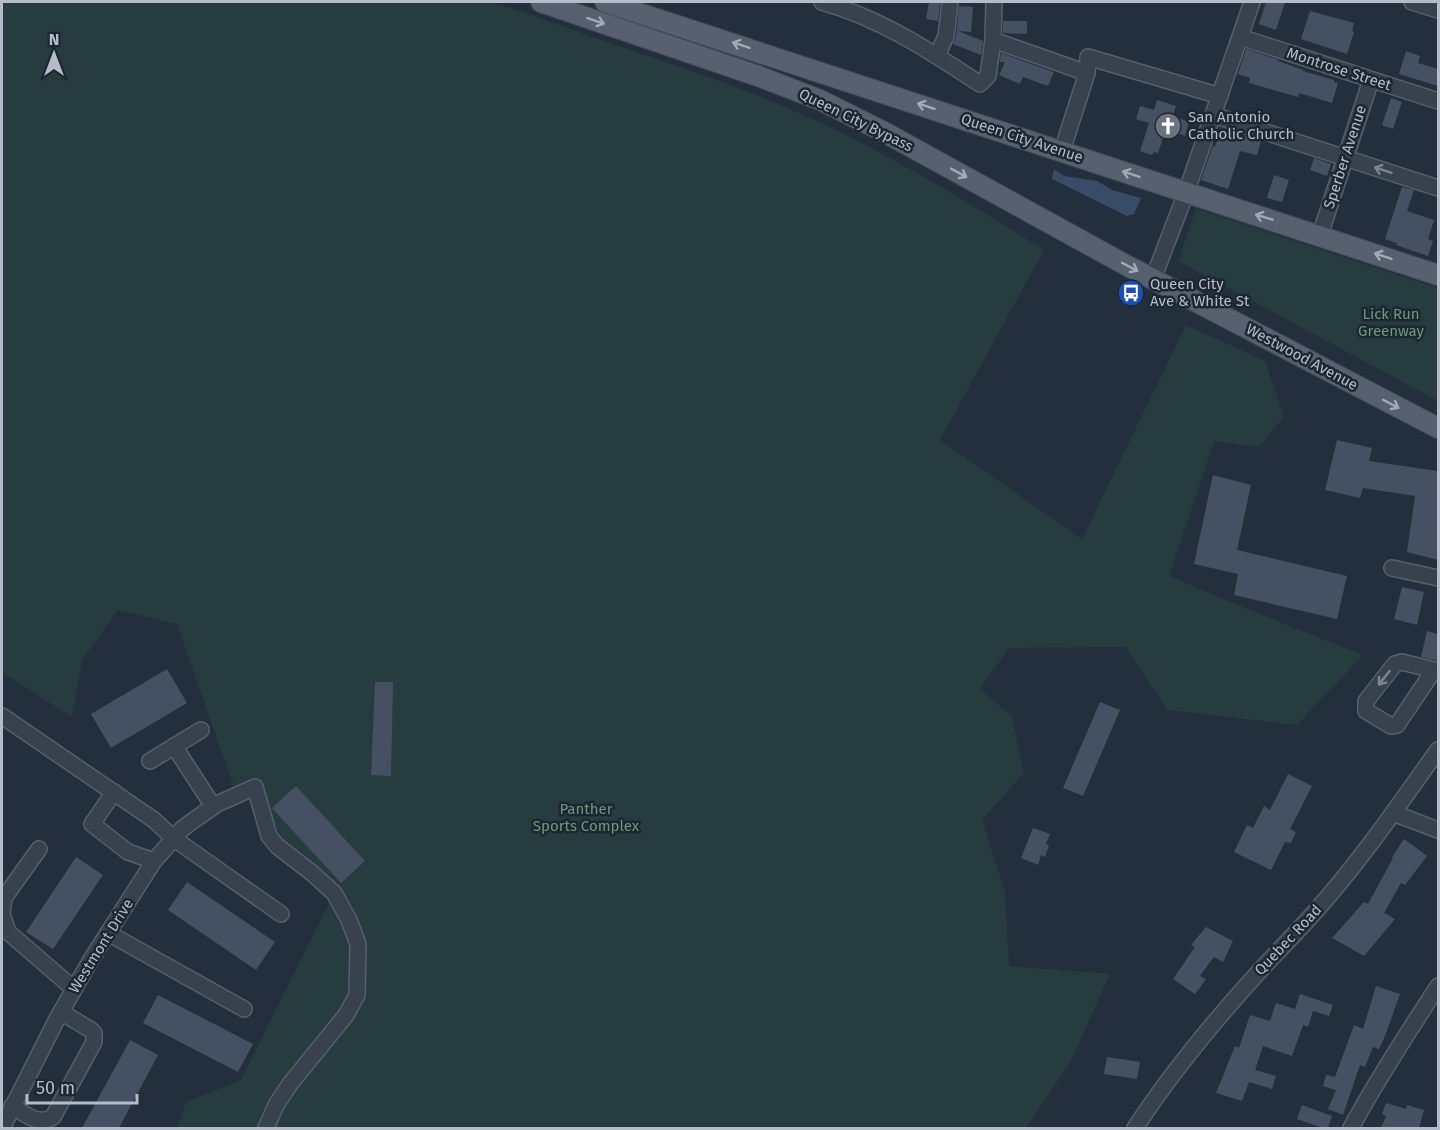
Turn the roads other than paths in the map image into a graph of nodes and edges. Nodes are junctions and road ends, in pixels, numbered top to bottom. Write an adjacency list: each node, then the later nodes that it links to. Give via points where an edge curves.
1 (541, 2): 23 (main road, Queen City Bypass, one-way to 23, via 820,100)
2 (605, 2): 17 (main road, Queen City Avenue, one-way to 2)
3 (822, 2): 11 (street, via 902,35)
4 (950, 2): 11 (street, via 946,36)
5 (994, 2): 10 (street)
6 (1252, 2): 9 (street)
7 (1412, 2): 8 (street)
8 (1438, 10)
9 (1240, 37): 13 (street, Montrose Street); 14 (street)
10 (993, 40): 11 (street, via 988,76 980,84); 12 (street)
11 (937, 56)
12 (1087, 72): 14 (street, via 1088,57); 17 (street)
13 (1371, 80): 15 (street, Montrose Street); 18 (street, Sperber Avenue)
14 (1220, 96): 16 (street)
15 (1438, 101)
16 (1213, 115): 18 (street); 20 (street)
17 (1062, 152): 20 (main road, Queen City Avenue, one-way to 17)
18 (1345, 158): 19 (street, one-way to 18); 21 (street, Sperber Avenue)
19 (1438, 189)
20 (1186, 193): 21 (main road, Queen City Avenue, one-way to 20); 23 (street)
21 (1320, 235): 22 (main road, Queen City Avenue, one-way to 21)
22 (1438, 275)
23 (1153, 279): 24 (main road, Westwood Avenue, one-way to 24)
24 (1438, 428)
25 (1392, 568): 26 (street)
26 (1438, 578)
27 (1436, 671): 27 (street, one-way to 27, via 1402,662 1395,664 1366,700 1366,711 1397,726)
28 (2, 716): 33 (street)
29 (201, 730): 30 (street)
30 (174, 746): 32 (street); 34 (street)
31 (1438, 750): 35 (street, Quebec Road)
32 (150, 761)
33 (114, 792): 37 (street); 39 (street, via 92,824 128,852)
34 (213, 806): 37 (street, Westmont Drive); 49 (street, Westmont Drive, via 255,787 269,836 334,893 358,944 357,995 346,1015 290,1084)
35 (1393, 813): 36 (street); 50 (street, Quebec Road, via 1344,879 1220,1016)
36 (1438, 830)
37 (173, 838): 39 (street, Westmont Drive); 41 (street)
38 (39, 849): 40 (street, via 4,898)
39 (154, 861): 42 (street, Westmont Drive)
40 (2, 914): 44 (street, via 8,932)
41 (281, 914)
42 (108, 933): 44 (street, Westmont Drive); 45 (street)
43 (1438, 986): 51 (street)
44 (74, 989): 46 (street, Westmont Drive)
45 (244, 1009)
46 (61, 1011): 47 (street, Westmont Drive); 47 (street, via 91,1030 94,1042 53,1117 37,1121)
47 (12, 1106): 48 (street, Westmont Drive)
48 (2, 1128)
49 (266, 1128)
50 (1135, 1128)
51 (1351, 1128)

